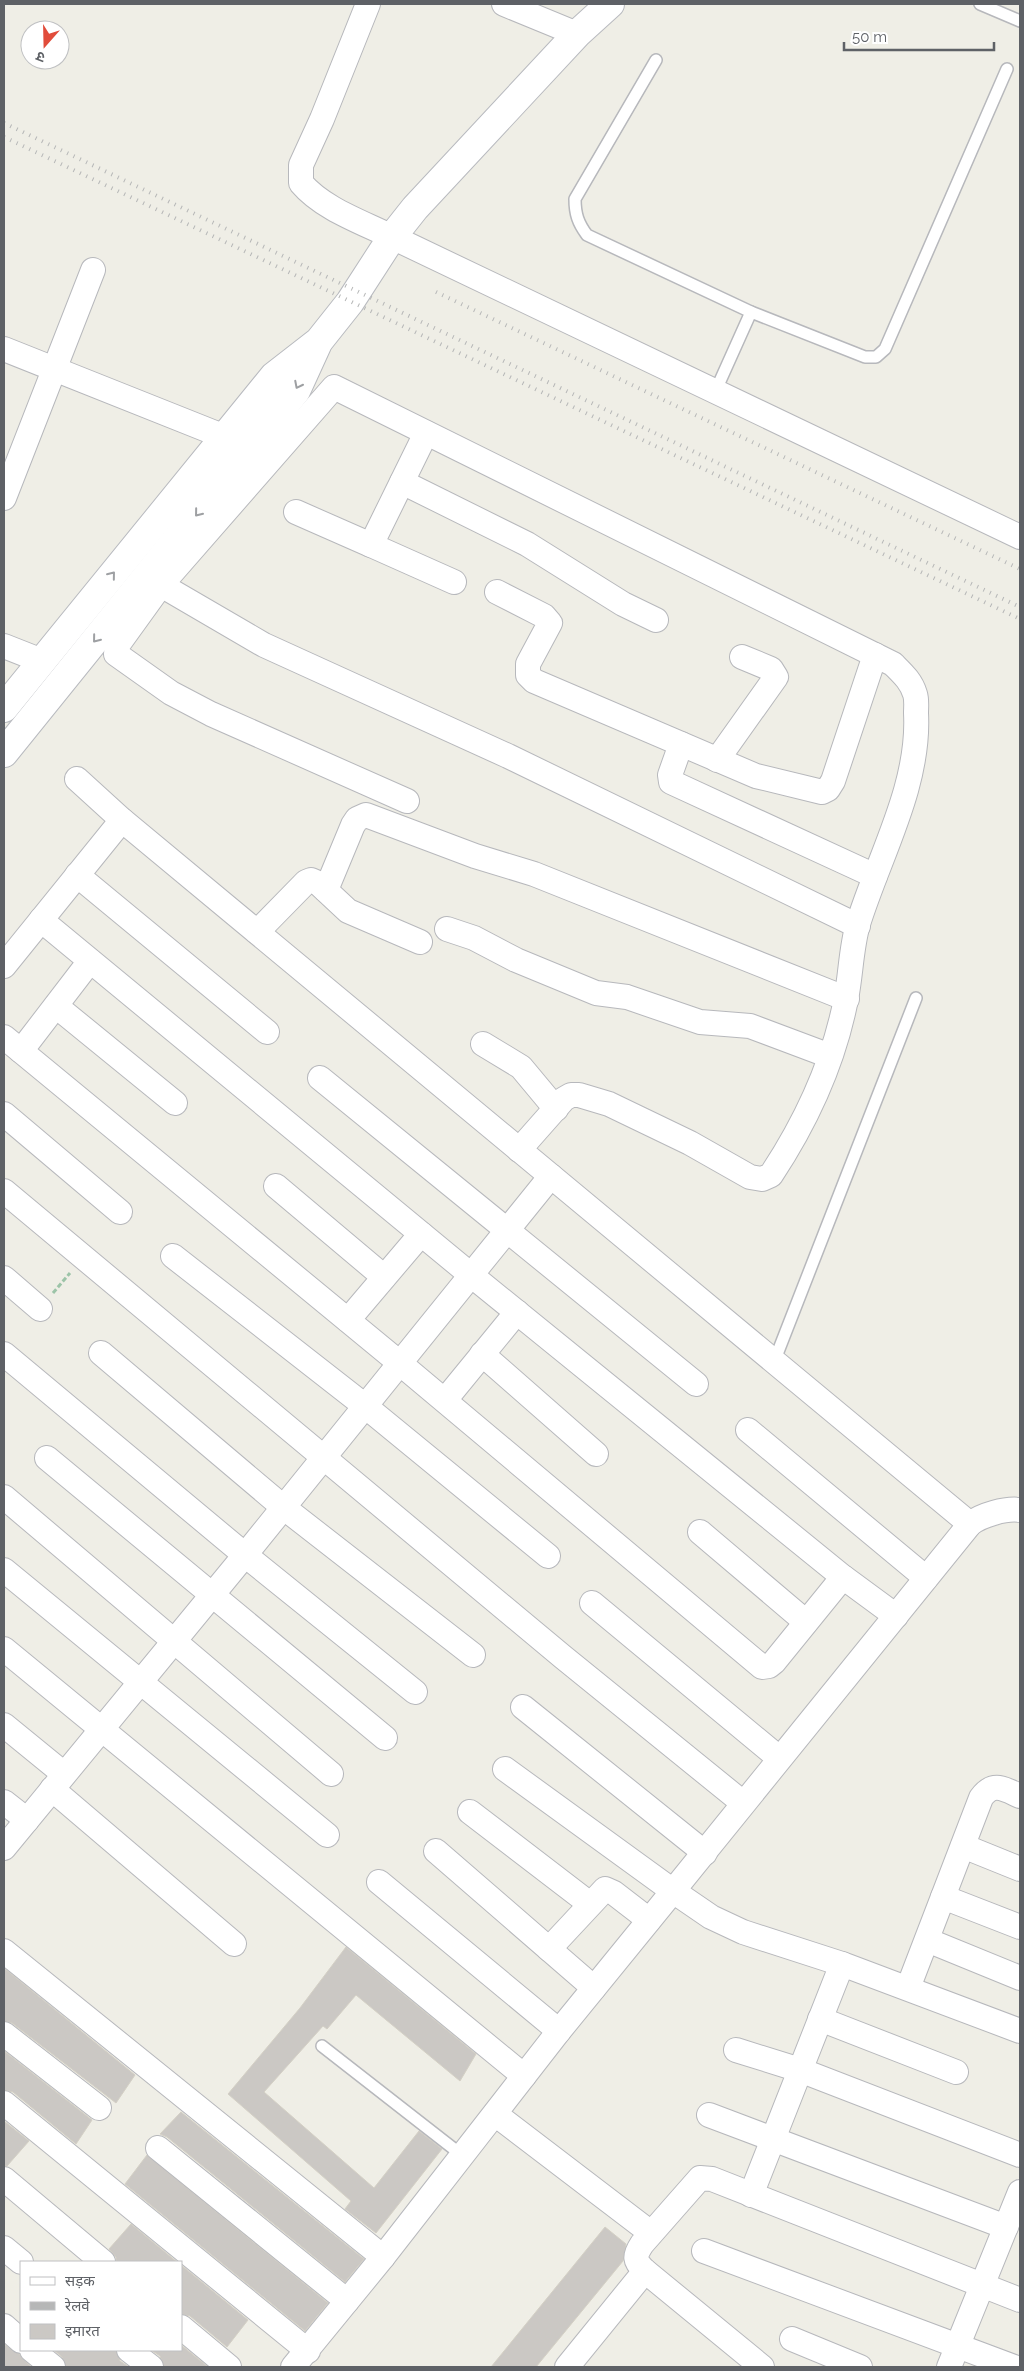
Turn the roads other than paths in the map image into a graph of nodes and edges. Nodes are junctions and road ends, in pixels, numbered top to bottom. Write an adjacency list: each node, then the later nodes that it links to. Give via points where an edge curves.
1 (368, 4): 9 (street, via 301,164 301,183 323,202)
2 (504, 4): 6 (street)
3 (610, 4): 6 (street)
4 (980, 4): 5 (lane)
5 (1020, 21)
6 (577, 34): 9 (street, via 415,208)
7 (656, 60): 11 (lane, via 575,199 579,224 587,235)
8 (1007, 69): 11 (lane, via 885,350 876,357 865,357)
9 (392, 238): 12 (street, via 350,302); 15 (street)
10 (93, 270): 14 (street)
11 (751, 312): 15 (lane)
12 (319, 341): 17 (street, via 274,376); 33 (street, one-way to 33, via 296,391)
13 (4, 349): 14 (street)
14 (54, 369): 17 (street); 19 (street)
15 (716, 390): 21 (street)
16 (426, 433): 18 (street); 24 (street, via 334,387); 28 (street)
17 (225, 437): 30 (street, one-way to 17)
18 (402, 482): 22 (street); 26 (street, via 527,544 623,604)
19 (4, 498)
20 (296, 512): 22 (street)
21 (1020, 538)
22 (371, 545): 23 (street)
23 (454, 582)
24 (162, 585): 36 (street, via 117,646 119,659 171,693 211,714); 42 (street, via 264,645 517,760)
25 (497, 592): 32 (street, via 544,616 550,623 528,664 528,675 534,680)
26 (656, 620)
27 (4, 646): 30 (street)
28 (875, 655): 34 (street, via 828,789 822,792 756,776); 39 (street, via 893,664 908,678 916,696 917,727 905,792)
29 (742, 657): 34 (street, via 770,669 776,677)
30 (42, 661): 31 (street)
31 (4, 708)
32 (681, 744): 34 (street); 39 (street, via 670,774 671,782)
33 (4, 753)
34 (717, 760)
35 (77, 780): 37 (street)
36 (407, 801)
37 (122, 820): 38 (street); 44 (street)
38 (77, 875): 41 (street); 51 (street)
39 (875, 876): 42 (street)
40 (326, 890): 44 (street, via 311,880 306,882); 45 (street, via 348,911); 48 (street, via 353,825 366,815 475,856 534,874)
41 (41, 920): 46 (street); 47 (street)
42 (858, 926): 48 (street)
43 (446, 929): 54 (street, via 474,938 516,960 596,993 627,997 700,1022 750,1026)
44 (257, 932): 59 (street)
45 (420, 942)
46 (90, 960): 50 (street); 65 (street)
47 (4, 966)
48 (846, 998): 54 (street)
49 (916, 998): 76 (lane)
50 (56, 1006): 52 (street); 56 (street)
51 (267, 1032)
52 (12, 1044): 72 (street)
53 (483, 1044): 57 (street, via 521,1066)
54 (830, 1056): 57 (street, via 803,1122 771,1175 762,1179 750,1177 593,1098 571,1095)
55 (320, 1078): 64 (street)
56 (175, 1103)
57 (556, 1109): 59 (street)
58 (4, 1114): 63 (street)
59 (519, 1150): 60 (street)
60 (550, 1176): 64 (street); 76 (street)
61 (276, 1186): 68 (street)
62 (4, 1191): 83 (street)
63 (120, 1212)
64 (506, 1231): 67 (street); 78 (street)
65 (421, 1234): 67 (street); 68 (street)
66 (173, 1256): 80 (street)
67 (471, 1275): 71 (street); 77 (street)
68 (384, 1277): 72 (street)
69 (4, 1278): 70 (street)
70 (40, 1309)
71 (517, 1312): 75 (street); 93 (street)
72 (348, 1320): 77 (street)
73 (101, 1353): 86 (street)
74 (4, 1354): 90 (street)
75 (482, 1354): 79 (street); 82 (street)
76 (774, 1362): 88 (street)
77 (400, 1363): 79 (street); 80 (street)
78 (696, 1384)
79 (445, 1400): 98 (street, via 762,1667 774,1662)
80 (365, 1406): 83 (street); 91 (street)
81 (748, 1430): 94 (street)
82 (596, 1454)
83 (324, 1457): 86 (street); 114 (street)
84 (46, 1458): 95 (street)
85 (4, 1496): 99 (street)
86 (283, 1507): 90 (street); 101 (street)
87 (1019, 1507): 88 (street, via 976,1519)
88 (970, 1524): 94 (street)
89 (700, 1532): 98 (street)
90 (245, 1555): 95 (street); 103 (street)
91 (548, 1556)
92 (4, 1570): 102 (street)
93 (844, 1577): 97 (street); 98 (street)
94 (926, 1578): 97 (street)
95 (212, 1594): 99 (street); 107 (street)
96 (592, 1604): 108 (street)
97 (896, 1616): 108 (street)
98 (806, 1622)
99 (174, 1641): 102 (street); 110 (street)
100 (4, 1649): 106 (street)
101 (473, 1655)
102 (140, 1682): 106 (street); 117 (street)
103 (415, 1692)
104 (523, 1707): 121 (street)
105 (4, 1725): 111 (street)
106 (101, 1729): 111 (street); 145 (street)
107 (385, 1738)
108 (779, 1758): 114 (street)
109 (504, 1768): 124 (street)
110 (331, 1774)
111 (58, 1782): 116 (street); 130 (street)
112 (1020, 1796): 118 (street, via 996,1787 987,1790)
113 (4, 1802): 116 (street)
114 (743, 1803): 121 (street)
115 (470, 1812): 126 (street)
116 (27, 1820): 119 (street)
117 (327, 1835)
118 (963, 1846): 122 (street); 125 (street)
119 (4, 1848)
120 (436, 1851): 131 (street)
121 (706, 1853): 124 (street)
122 (1020, 1870)
123 (379, 1882): 139 (street)
124 (673, 1891): 127 (street); 133 (street, via 711,1917 743,1932)
125 (943, 1897): 128 (street); 129 (street)
126 (590, 1904): 127 (street, via 602,1890 609,1890); 131 (street)
127 (649, 1920): 135 (street)
128 (1020, 1927)
129 (927, 1940): 134 (street); 136 (street)
130 (234, 1944)
131 (549, 1949): 135 (street)
132 (4, 1951): 161 (street)
133 (842, 1964): 136 (street); 137 (street)
134 (1020, 1978)
135 (594, 1988): 139 (street)
136 (908, 1988): 138 (street)
137 (820, 2018): 143 (street); 144 (street)
138 (1020, 2030)
139 (559, 2031): 145 (street)
140 (4, 2034): 147 (street)
141 (322, 2046): 153 (lane)
142 (736, 2050): 143 (street)
143 (800, 2070): 150 (street); 152 (street)
144 (956, 2072)
145 (524, 2076): 148 (street)
146 (4, 2103): 175 (street)
147 (98, 2108)
148 (495, 2114): 153 (street); 158 (street)
149 (709, 2115): 150 (street)
150 (773, 2138): 156 (street); 157 (street)
151 (158, 2148): 167 (street)
152 (1020, 2155)
153 (463, 2156): 161 (street)
154 (4, 2179): 163 (street)
155 (1020, 2192): 157 (street)
156 (751, 2195): 158 (street, via 712,2179 700,2178); 165 (street)
157 (1012, 2220): 165 (street)
158 (651, 2233): 164 (street, via 636,2252 637,2263)
159 (4, 2248): 162 (street)
160 (704, 2251): 172 (street)
161 (383, 2257): 167 (street)
162 (20, 2261)
163 (103, 2261)
164 (645, 2271): 179 (street); 180 (street)
165 (981, 2286): 166 (street); 172 (street)
166 (1020, 2300)
167 (347, 2302): 175 (street)
168 (4, 2326): 171 (street)
169 (182, 2328): 178 (street)
170 (792, 2339): 181 (street)
171 (20, 2340)
172 (958, 2346): 182 (street); 183 (street)
173 (33, 2351): 176 (street)
174 (130, 2351): 177 (street)
175 (300, 2359)
176 (53, 2367)
177 (151, 2367)
178 (229, 2367)
179 (567, 2367)
180 (762, 2367)
181 (860, 2367)
182 (948, 2367)
183 (1014, 2367)

